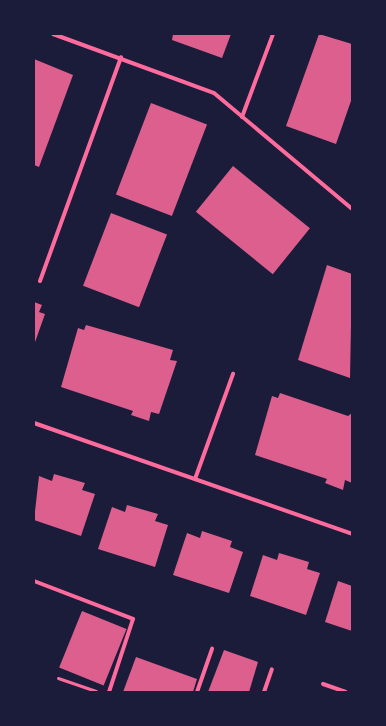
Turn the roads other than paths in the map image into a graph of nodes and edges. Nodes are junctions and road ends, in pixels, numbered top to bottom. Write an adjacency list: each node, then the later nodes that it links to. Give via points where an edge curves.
1 (53, 34): 3 (lane)
2 (273, 34): 4 (lane)
3 (121, 57): 4 (lane, via 193,82); 6 (lane)
4 (242, 117): 5 (lane)
5 (352, 209)
6 (40, 281)
7 (233, 374): 9 (lane)
8 (34, 423): 9 (lane)
9 (195, 479): 10 (lane)
10 (352, 534)
11 (34, 581): 15 (lane, via 133,619)
12 (212, 649): 16 (lane)
13 (272, 669): 17 (lane)
14 (323, 684): 18 (lane)
15 (109, 692)
16 (196, 692)
17 (264, 692)
18 (346, 692)

